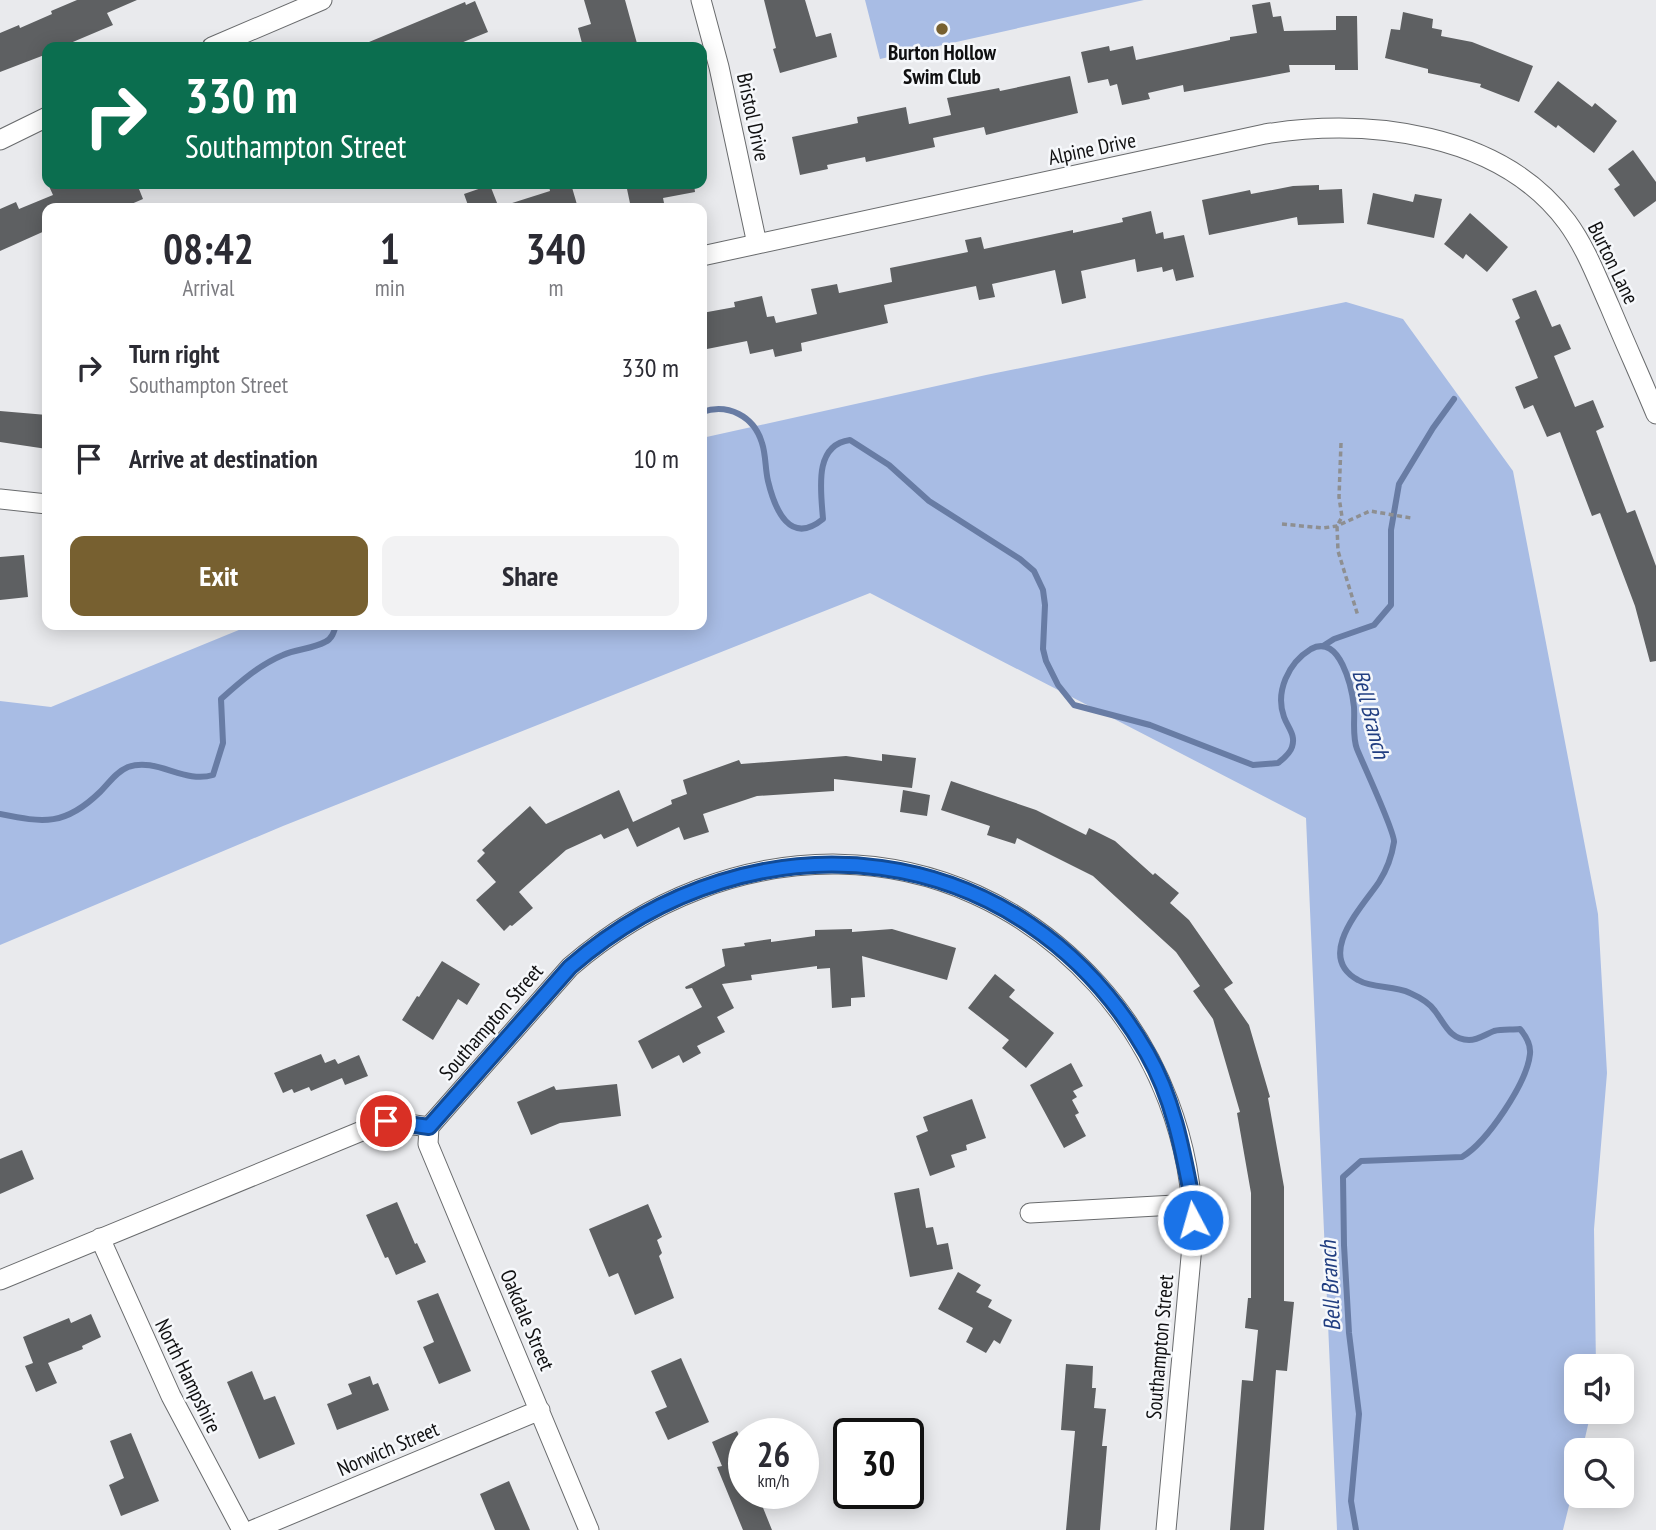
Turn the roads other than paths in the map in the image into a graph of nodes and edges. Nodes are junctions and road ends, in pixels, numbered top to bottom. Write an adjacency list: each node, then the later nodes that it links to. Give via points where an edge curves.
1 (322, 0): 3 (street)
2 (701, 0): 7 (street, Bristol Drive)
3 (224, 42)
4 (42, 119): 5 (street)
5 (0, 139)
6 (1492, 160): 7 (street, Alpine Drive, via 1460,145 1423,136 1354,128 1296,129); 9 (street, Burton Lane, via 1546,198 1567,222 1594,269)
7 (757, 244): 8 (street, Alpine Drive)
8 (707, 255)
9 (1656, 414)
10 (0, 499): 11 (street)
11 (42, 503)
12 (429, 1127): 13 (street, Southampton Street, via 570,967 625,924 688,892 743,874 801,865 860,865 923,876 978,896 1038,931 1083,969 1127,1021 1160,1078 1181,1138); 15 (street, via 386,1121); 17 (street, Oakdale Street, via 428,1144)
13 (1193, 1204): 14 (street); 21 (street, Southampton Street)
14 (1031, 1213)
15 (100, 1238): 16 (street); 18 (street, North Hampshire, via 171,1396)
16 (0, 1280)
17 (540, 1410): 19 (street, Norwich Street); 20 (street, Oakdale Street)
18 (242, 1530)
19 (253, 1530)
20 (589, 1530)
21 (1166, 1530)

